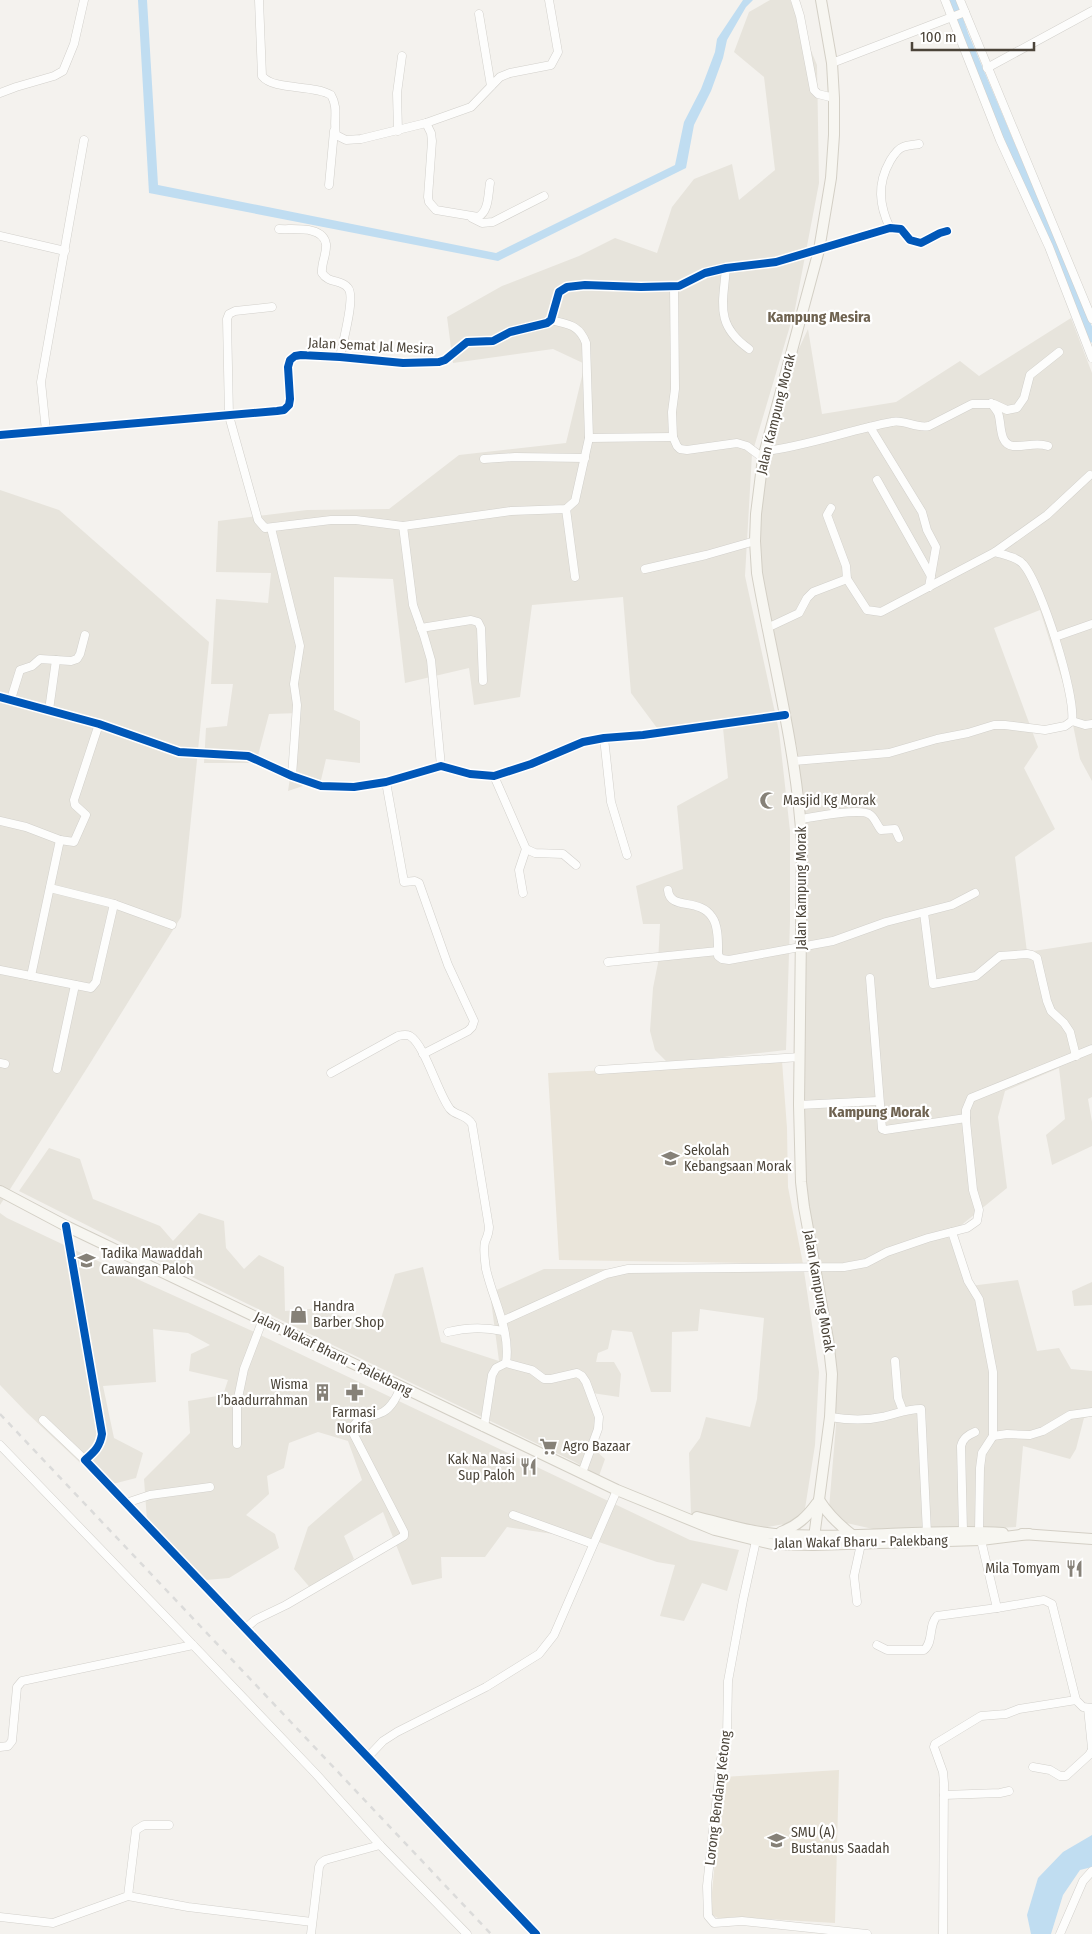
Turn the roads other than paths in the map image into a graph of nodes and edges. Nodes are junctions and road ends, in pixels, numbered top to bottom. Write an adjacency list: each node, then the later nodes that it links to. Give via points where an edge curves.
1 (84, 0): 16 (street, via 74,44 62,71)
2 (259, 0): 19 (street, via 262,76 270,82 331,95 336,107)
3 (549, 0): 15 (street, via 558,52 551,65 510,73)
4 (795, 0): 17 (street, via 814,90)
5 (821, 0): 13 (main road, Jalan Kampung Morak)
6 (945, 0): 11 (street)
7 (960, 0): 9 (street)
8 (1092, 11): 14 (street)
9 (964, 13): 11 (street); 14 (street)
10 (479, 14): 15 (street)
11 (952, 18): 13 (street); 30 (street, via 1000,140)
12 (402, 56): 20 (street, via 397,92)
13 (832, 63): 17 (main road, Jalan Kampung Morak)
14 (987, 68): 30 (street)
15 (491, 86): 18 (street, via 471,107)
16 (0, 93)
17 (834, 98): 32 (main road, Jalan Kampung Morak, via 831,178)
18 (426, 123): 20 (street); 26 (street, via 432,141 429,202 436,210)
19 (334, 129): 20 (street, via 337,137 346,140); 24 (street)
20 (398, 131)
21 (84, 140): 33 (street)
22 (919, 144): 27 (street, via 901,148 884,173 880,200)
23 (490, 183): 26 (street, via 483,215)
24 (329, 185)
25 (544, 196): 26 (street, via 493,222 482,223)
26 (472, 218)
27 (890, 228): 29 (street, via 901,229 910,240 918,242); 32 (street)
28 (279, 230): 41 (street, via 311,230 321,235 326,244 322,273 329,280 349,288 351,298)
29 (948, 231)
30 (1050, 235): 37 (street); 42 (street)
31 (0, 236): 33 (street)
32 (819, 250): 34 (street, via 776,262); 51 (main road, Jalan Kampung Morak)
33 (64, 251): 46 (street, via 41,382)
34 (726, 268): 35 (street); 39 (street, via 724,318 735,340)
35 (674, 286): 38 (street, via 567,287 559,292); 48 (street, via 676,363)
36 (272, 307): 44 (street, via 235,311 227,316)
37 (1092, 319)
38 (551, 320): 41 (street, Jalan Semat Jal Mesira, via 543,325 510,332 493,341 465,343 441,362 403,363); 49 (street, via 575,327 582,332 586,342)
39 (749, 349)
40 (1058, 352): 43 (street, via 1030,375 1025,396 1017,408 1007,410)
41 (340, 357): 44 (street, Jalan Semat Jal Mesira, via 295,356 288,367 290,400 284,410)
42 (1092, 358)
43 (991, 403): 45 (street, via 968,406 926,427 894,421); 50 (street, via 998,413 1004,440 1008,444)
44 (229, 416): 46 (street, Jalan Semat Jal Mesira); 59 (street, via 258,520 265,528)
45 (870, 427): 51 (street); 63 (street, via 923,513 936,550)
46 (46, 431): 47 (street, Jalan Semat Jal Mesira)
47 (0, 435)
48 (673, 437): 49 (street); 51 (street, via 676,446 683,450 737,443)
49 (589, 438): 52 (street)
50 (1048, 446)
51 (764, 455): 60 (main road, Jalan Kampung Morak)
52 (585, 458): 53 (street); 57 (street, via 575,501)
53 (484, 460)
54 (1090, 476): 61 (street, via 1046,515)
55 (877, 480): 63 (street)
56 (831, 508): 65 (street, via 827,515 846,566)
57 (566, 509): 58 (street, via 511,511); 64 (street)
58 (403, 526): 59 (street, via 332,520); 68 (street, via 413,606)
59 (271, 528): 84 (street, via 300,646 294,684 297,704)
60 (755, 541): 62 (street); 69 (main road, Jalan Kampung Morak)
61 (995, 552): 66 (street); 71 (street, via 1021,562 1028,571)
62 (645, 569)
63 (931, 576): 66 (street)
64 (575, 577)
65 (847, 579): 66 (street, via 867,610 876,613); 69 (street, via 813,592 799,613)
66 (929, 587)
67 (1092, 624): 71 (street)
68 (422, 628): 73 (street, via 472,620 478,622); 83 (street, via 430,660)
69 (767, 628): 77 (main road, Jalan Kampung Morak)
70 (84, 635): 72 (street, via 77,659)
71 (1056, 637): 78 (street, via 1073,708)
72 (56, 660): 75 (street, via 40,659 20,670); 76 (street)
73 (483, 681)
74 (0, 697): 75 (street)
75 (11, 699): 76 (street)
76 (49, 710): 79 (street)
77 (785, 715): 81 (street); 82 (main road, Jalan Kampung Morak)
78 (1072, 721): 80 (street); 82 (street, via 1045,730 994,725 937,738 889,754)
79 (100, 724): 84 (street, via 179,752 248,756); 90 (street, via 74,800 86,818 74,842)
80 (1092, 724)
81 (604, 738): 85 (street, via 571,746); 92 (street, via 611,802)
82 (794, 760): 87 (main road, Jalan Kampung Morak)
83 (441, 766): 85 (street); 86 (street)
84 (292, 776): 86 (street, via 321,786 354,787)
85 (494, 776): 91 (street)
86 (386, 782): 109 (street, via 404,882 419,883 448,965 474,1022 468,1031)
87 (801, 819): 89 (street, via 845,812 866,813 880,829 896,829); 101 (main road, Jalan Kampung Morak)
88 (0, 821): 90 (street)
89 (899, 838)
90 (60, 840): 94 (street)
91 (526, 849): 93 (street, via 535,853 563,854); 96 (street, via 519,870)
92 (627, 855)
93 (576, 865)
94 (50, 888): 98 (street); 105 (street)
95 (668, 890): 102 (street, via 673,901 700,906 710,913 714,918)
96 (523, 893)
97 (975, 893): 99 (street, via 952,905)
98 (114, 904): 100 (street); 107 (street, via 94,986)
99 (924, 913): 101 (street, via 886,922 833,942); 110 (street, via 933,984 976,976 1000,956 1032,955 1037,958 1051,1011 1070,1032)
100 (172, 925)
101 (801, 948): 102 (street, via 734,960 722,959); 111 (main road, Jalan Kampung Morak)
102 (718, 951): 103 (street)
103 (608, 962)
104 (0, 970): 105 (street)
105 (31, 976): 107 (street)
106 (870, 978): 115 (street)
107 (75, 985): 112 (street)
108 (1092, 1049): 110 (street)
109 (423, 1054): 114 (street, via 410,1036 398,1036); 123 (street, via 449,1109 469,1118 474,1130 489,1228 485,1244 486,1269)
110 (1076, 1056): 117 (street, via 976,1095 968,1103)
111 (800, 1057): 113 (street); 116 (main road, Jalan Kampung Morak)
112 (57, 1069)
113 (599, 1070)
114 (331, 1073)
115 (878, 1101): 116 (street); 117 (street, via 883,1130)
116 (799, 1105): 121 (main road, Jalan Kampung Morak, via 801,1182)
117 (966, 1118): 120 (street, via 973,1190 979,1210 973,1225)
118 (0, 1191): 119 (main road, Jalan Wakaf Bharu - Palekbang)
119 (66, 1226): 122 (main road, Jalan Wakaf Bharu - Palekbang); 138 (street, via 102,1434 95,1452)
120 (952, 1232): 121 (street, via 887,1252 866,1262 844,1267); 135 (street, via 968,1281 979,1299 993,1372)
121 (815, 1266): 123 (street, via 628,1269 606,1274); 131 (main road, Jalan Kampung Morak, via 831,1358)
122 (263, 1319): 128 (main road, Jalan Wakaf Bharu - Palekbang); 136 (street, via 244,1369 237,1403)
123 (502, 1321): 125 (street)
124 (448, 1332): 125 (street, via 485,1328)
125 (504, 1332): 127 (street)
126 (895, 1361): 129 (street, via 898,1398)
127 (506, 1363): 133 (street, via 492,1374); 139 (street, via 532,1370 544,1379 577,1373 582,1376 598,1412 599,1423)
128 (401, 1387): 133 (main road, Jalan Wakaf Bharu - Palekbang); 157 (street, via 384,1412 361,1418 352,1428 404,1536)
129 (903, 1411): 131 (street, via 880,1418 849,1421); 146 (street, via 921,1409)
130 (1092, 1412): 135 (street, via 1070,1415 1030,1435)
131 (830, 1417): 142 (main road, Jalan Kampung Morak)
132 (43, 1420): 138 (street)
133 (484, 1427): 139 (main road, Jalan Wakaf Bharu - Palekbang)
134 (975, 1432): 145 (street, via 967,1436 962,1446)
135 (993, 1436): 150 (street, via 982,1453 980,1468)
136 (237, 1444)
137 (0, 1445): 158 (street)
138 (84, 1460): 143 (street)
139 (582, 1473): 141 (main road, Jalan Wakaf Bharu - Palekbang)
140 (210, 1487): 143 (street, via 150,1495)
141 (617, 1490): 149 (main road, Jalan Wakaf Bharu - Palekbang, via 669,1510); 153 (street)
142 (819, 1500): 147 (main road, via 808,1516 793,1528); 148 (main road, via 838,1525); 152 (main road, Jalan Kampung Morak)
143 (126, 1503): 157 (street)
144 (513, 1515): 153 (street)
145 (963, 1531): 146 (main road, Jalan Wakaf Bharu - Palekbang); 150 (main road, Jalan Wakaf Bharu - Palekbang)
146 (927, 1533): 148 (main road, Jalan Wakaf Bharu - Palekbang)
147 (774, 1534): 149 (main road, Jalan Wakaf Bharu - Palekbang); 152 (main road, Jalan Wakaf Bharu - Palekbang)
148 (851, 1534): 152 (main road, Jalan Wakaf Bharu - Palekbang)
149 (757, 1536): 152 (main road, Jalan Wakaf Bharu - Palekbang, via 772,1544); 174 (street, Lorong Bendang Ketong, via 728,1681 727,1737 721,1760 706,1905 708,1916 714,1923 742,1920)
150 (980, 1536): 151 (main road, Jalan Wakaf Bharu - Palekbang, via 1029,1534); 154 (main road, Jalan Wakaf Bharu - Palekbang); 156 (street)
151 (1092, 1539)
152 (814, 1540): 154 (main road, Jalan Wakaf Bharu - Palekbang)
153 (593, 1544): 164 (street, via 554,1635 539,1654 486,1687 397,1732)
154 (860, 1544): 155 (street, via 854,1576)
155 (857, 1602)
156 (997, 1608): 159 (street, via 937,1616 924,1650 887,1650); 160 (street, via 1044,1600 1052,1604)
157 (246, 1628): 164 (street)
158 (193, 1645): 162 (street, via 22,1681 17,1687 12,1741 8,1746); 169 (street)
159 (877, 1645)
160 (1076, 1700): 161 (street, via 1080,1706); 167 (street, via 981,1716 937,1743 934,1747 942,1772)
161 (1090, 1708): 163 (street)
162 (0, 1747)
163 (1092, 1749): 165 (street, via 1066,1776)
164 (367, 1758): 177 (street)
165 (1032, 1767)
166 (1009, 1791): 167 (street)
167 (944, 1796): 179 (street)
168 (169, 1826): 171 (street, via 144,1825 136,1830)
169 (380, 1845): 173 (street, via 321,1862); 176 (street)
170 (1092, 1871): 180 (street, via 1083,1881)
171 (128, 1896): 172 (street, via 53,1922); 173 (street)
172 (0, 1917)
173 (312, 1922): 175 (street)
174 (824, 1931): 178 (street)
175 (311, 1934)
176 (467, 1934)
177 (536, 1934)
178 (867, 1934)
179 (943, 1934)
180 (1060, 1934)

